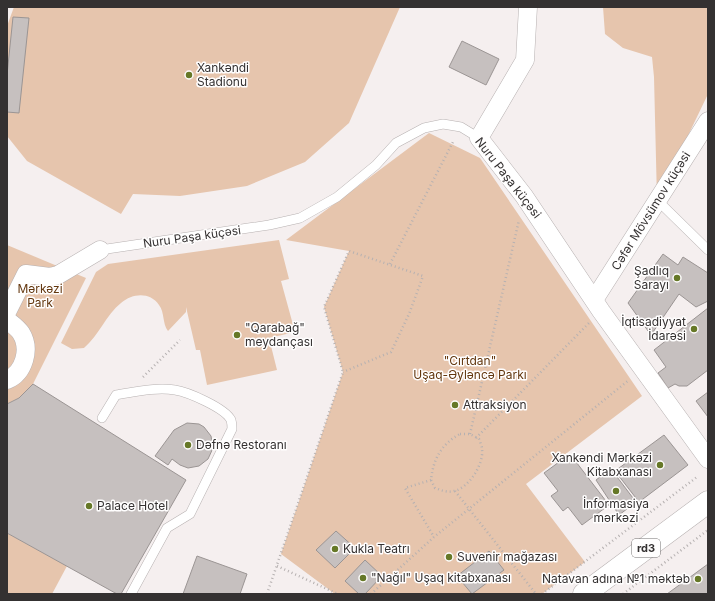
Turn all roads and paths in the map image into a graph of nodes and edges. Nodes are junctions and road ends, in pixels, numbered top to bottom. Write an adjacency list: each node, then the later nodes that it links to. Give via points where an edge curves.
1 (528, 7): 4 (street, via 525,60)
2 (461, 127): 4 (lane, Nuru Paşa küçəsi); 7 (lane, Nuru Paşa küçəsi, via 444,124 424,128 396,142 376,165 337,197 300,218 269,225); 9 (path)
3 (706, 127): 6 (street, Cəfər Mövsümov küçəsi)
4 (479, 138): 5 (street, Nuru Paşa küçəsi)
5 (524, 196): 10 (street, Nuru Paşa küçəsi); 19 (path)
6 (657, 200): 8 (lane); 10 (street, Cəfər Mövsümov küçəsi)
7 (100, 250): 11 (street, via 58,275 50,277 26,274)
8 (708, 250)
9 (390, 264): 15 (path, via 423,276 409,314 391,352); 15 (path, via 349,251 327,300 324,307)
10 (597, 306): 14 (street, Nuru Paşa küçəsi); 20 (path)
11 (7, 312)
12 (7, 320): 16 (street, via 21,333 26,353 24,363 18,372)
13 (180, 340): 17 (path, via 135,385)
14 (643, 368): 21 (street, Nuru Paşa küçəsi); 26 (path)
15 (343, 372): 29 (path)
16 (7, 380)
17 (134, 392): 18 (lane, via 116,395); 30 (lane, via 154,389 176,390 223,410 232,421 232,429 190,514 167,528)
18 (102, 418)
19 (470, 434): 20 (path); 23 (path, via 460,434 450,439 437,456)
20 (476, 438): 24 (path, via 483,449 476,472 466,484)
21 (708, 459)
22 (697, 477): 35 (path)
23 (431, 480): 24 (path, via 435,488); 28 (path, via 405,488)
24 (455, 491): 26 (path)
25 (708, 502): 36 (main road, rd3)
26 (468, 509): 28 (path); 34 (path)
27 (708, 530): 37 (path)
28 (434, 537): 33 (path)
29 (277, 566): 31 (path); 32 (path)
30 (131, 594)
31 (267, 594)
32 (338, 594)
33 (371, 594)
34 (536, 594)
35 (542, 594)
36 (584, 594)
37 (624, 594)

